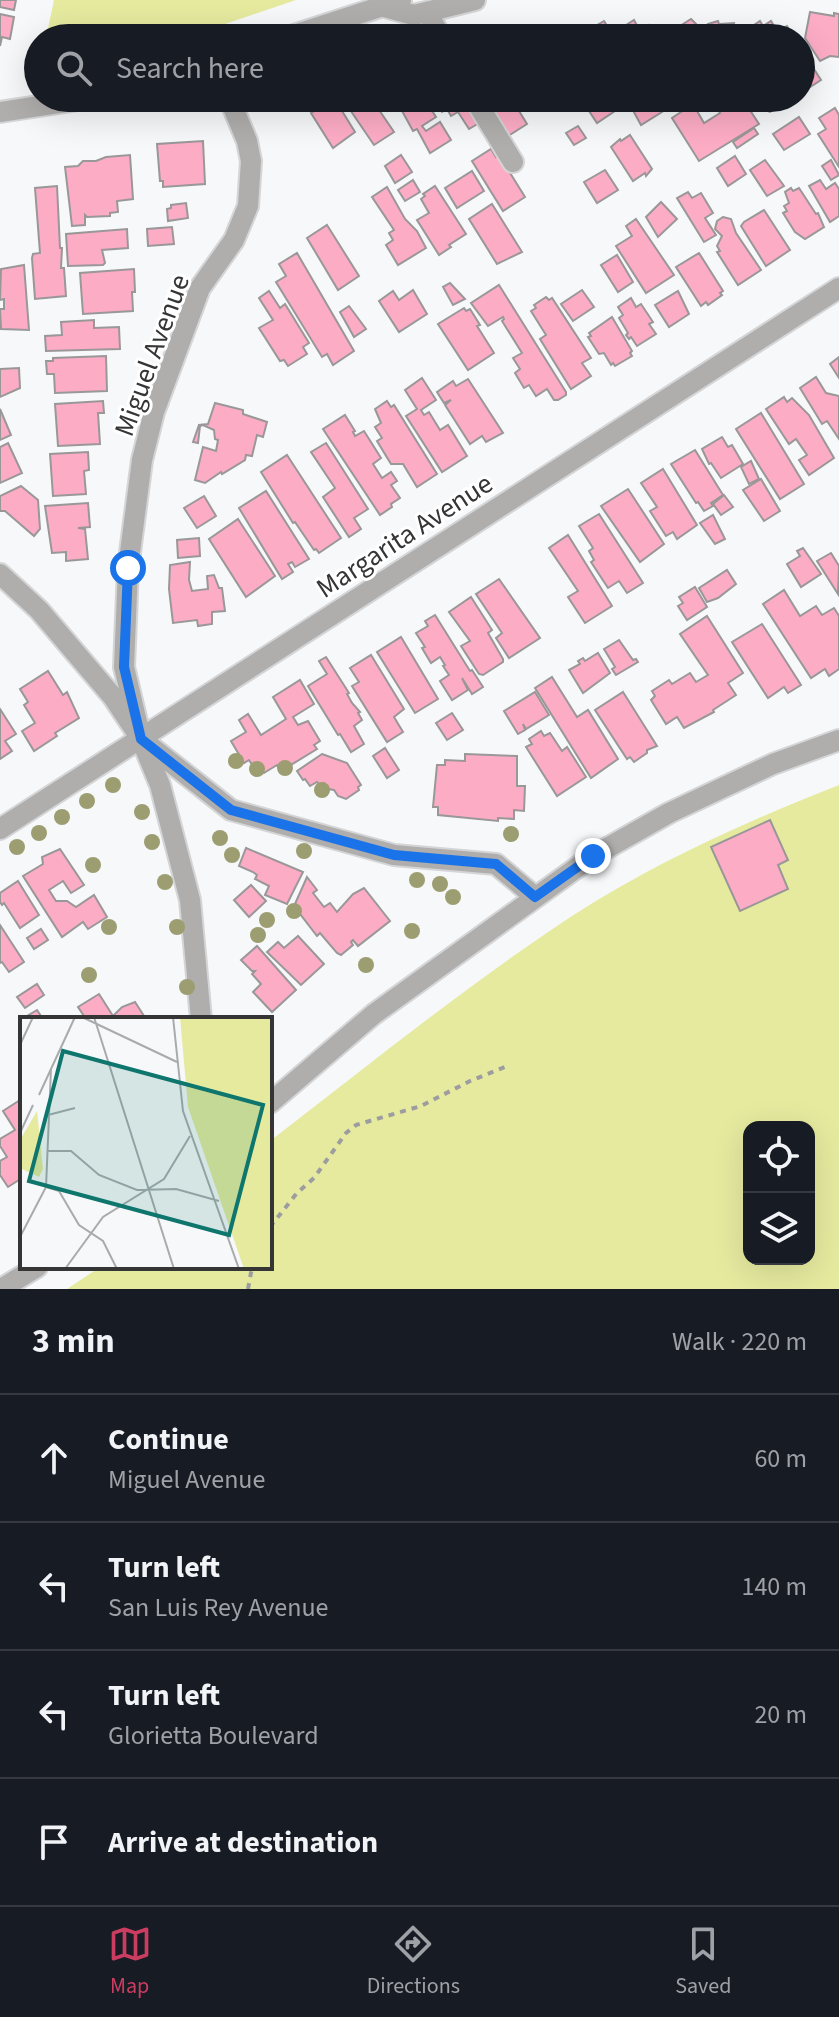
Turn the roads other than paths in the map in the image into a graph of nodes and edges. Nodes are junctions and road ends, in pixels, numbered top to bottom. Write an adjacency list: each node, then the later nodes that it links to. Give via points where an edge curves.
1 (365, 0): 5 (street)
2 (475, 0): 4 (street)
3 (393, 4): 4 (street, via 414,15); 6 (street)
4 (428, 13): 7 (street)
5 (323, 24)
6 (327, 24)
7 (434, 24)
8 (24, 108): 9 (street)
9 (0, 112)
10 (235, 112): 15 (street, Miguel Avenue, via 251,161 248,206 234,240 200,288 142,460 128,568 124,667)
11 (483, 112): 12 (street)
12 (513, 162)
13 (839, 288): 15 (street, Margarita Avenue)
14 (0, 574): 15 (street, via 39,610 113,697)
15 (141, 739): 17 (street, Margarita Avenue); 18 (street, via 231,810 394,855 496,864); 19 (street, Miguel Avenue, via 160,785 190,900)
16 (839, 740): 18 (street, via 669,813)
17 (0, 829)
18 (535, 897): 20 (street, via 374,1014)
19 (201, 1017)
20 (272, 1101)
21 (34, 1269): 22 (street)
22 (1, 1289)

